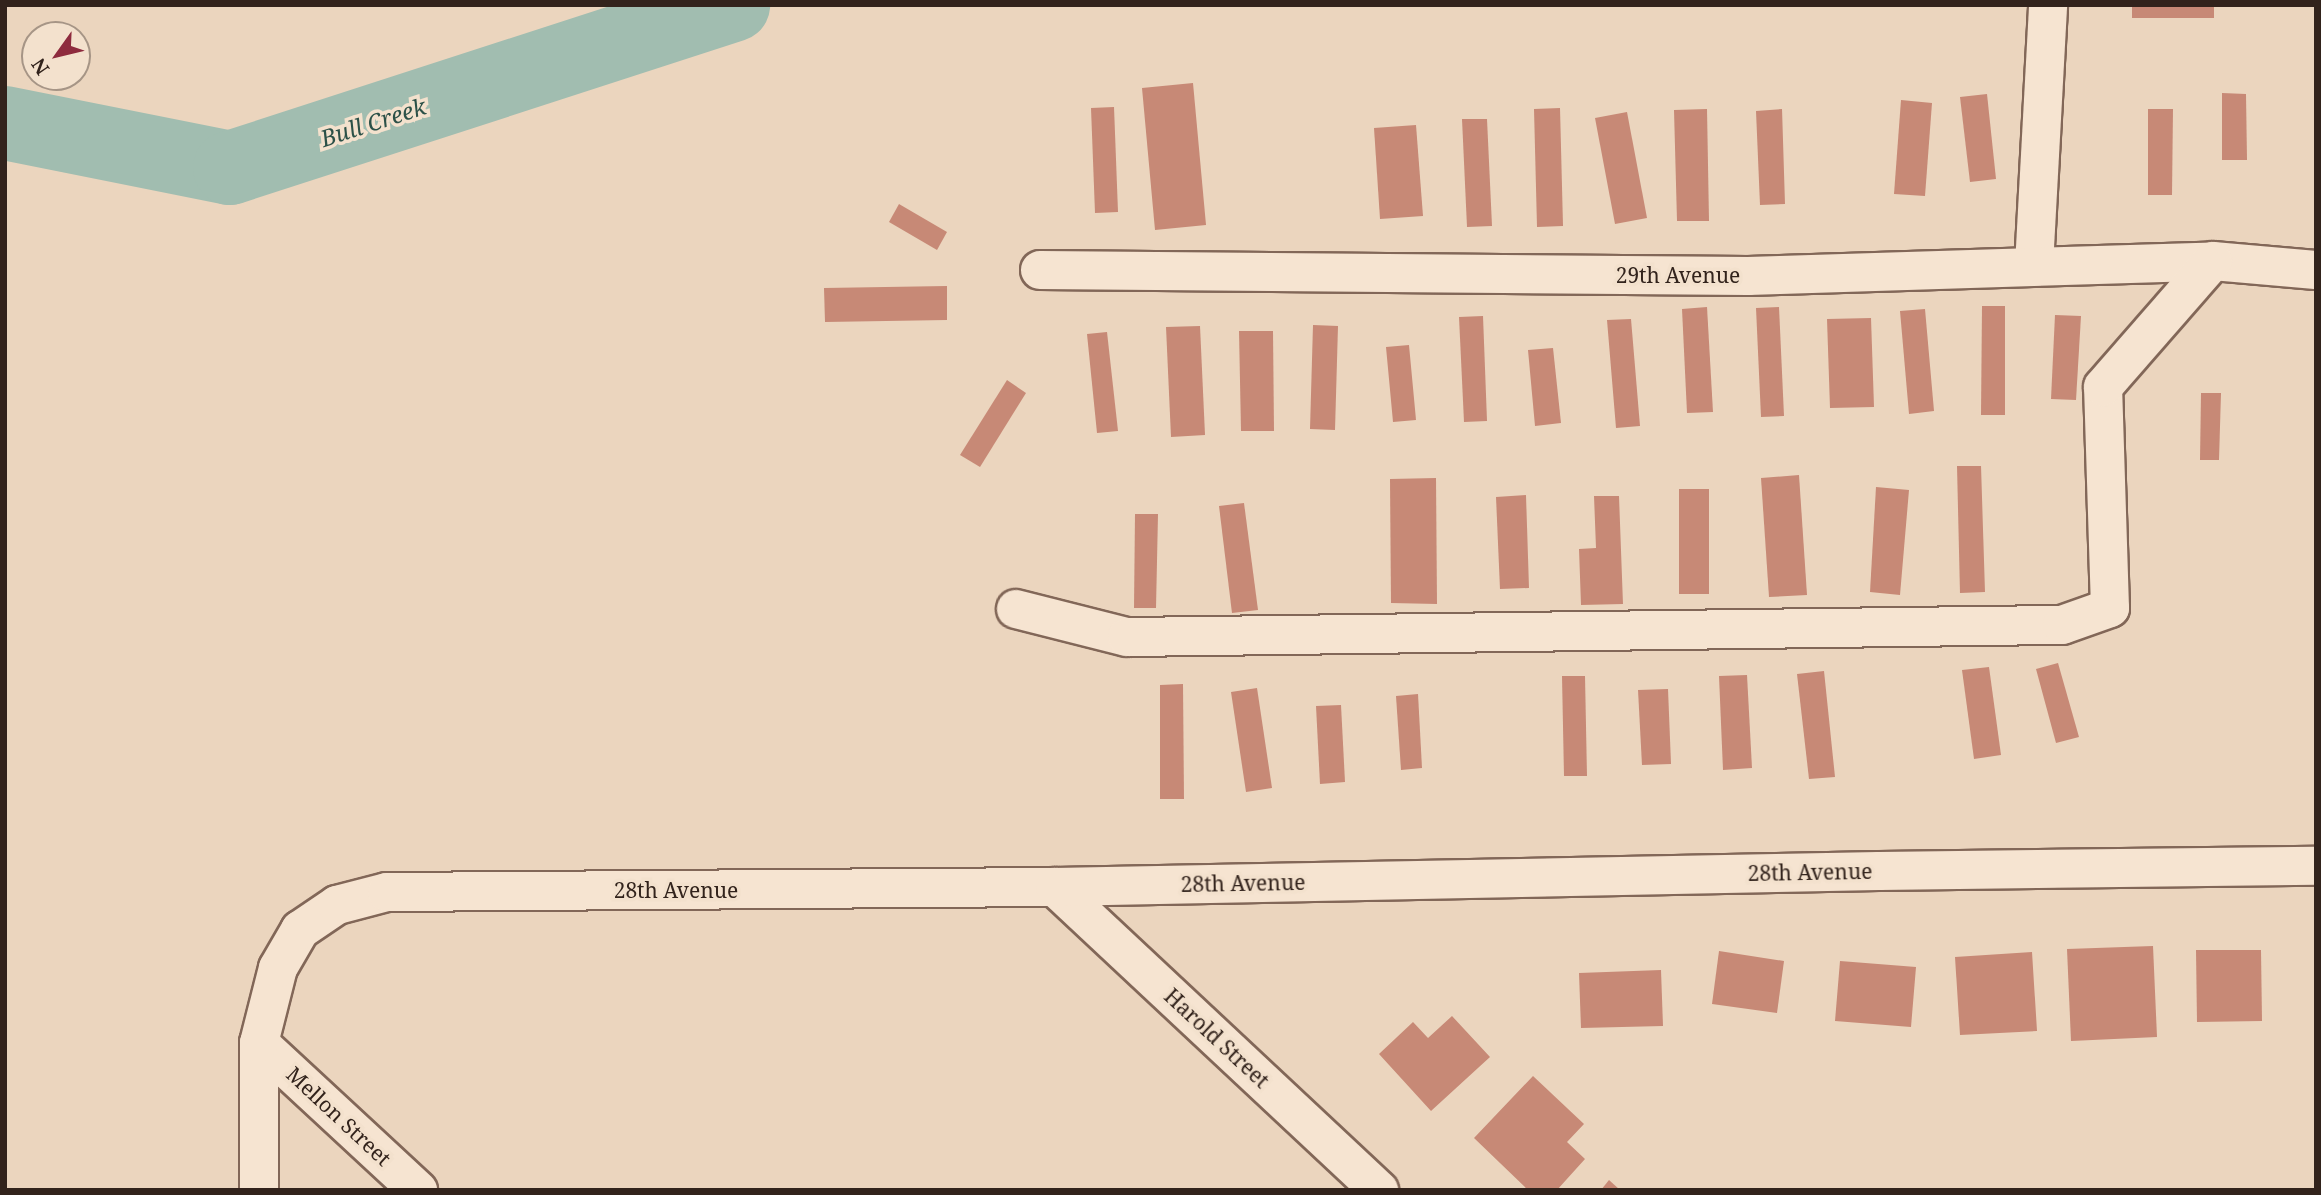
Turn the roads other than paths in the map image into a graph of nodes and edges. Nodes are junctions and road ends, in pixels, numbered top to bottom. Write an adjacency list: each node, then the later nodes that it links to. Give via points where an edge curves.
1 (2048, 5): 3 (street)
2 (2213, 261): 3 (street, 29th Avenue); 5 (street, 29th Avenue); 6 (street, via 2103,387 2110,608 2062,625 1127,637)
3 (2034, 266): 4 (street, 29th Avenue, via 1748,276)
4 (1040, 270)
5 (2316, 270)
6 (1016, 609)
7 (2316, 866): 8 (street, 28th Avenue)
8 (1055, 887): 9 (street, 28th Avenue, via 387,892 337,905 300,930 278,968); 12 (street, Harold Street)
9 (259, 1042): 10 (street, 28th Avenue); 11 (street, Mellon Street)
10 (259, 1190)
11 (418, 1190)
12 (1380, 1190)

